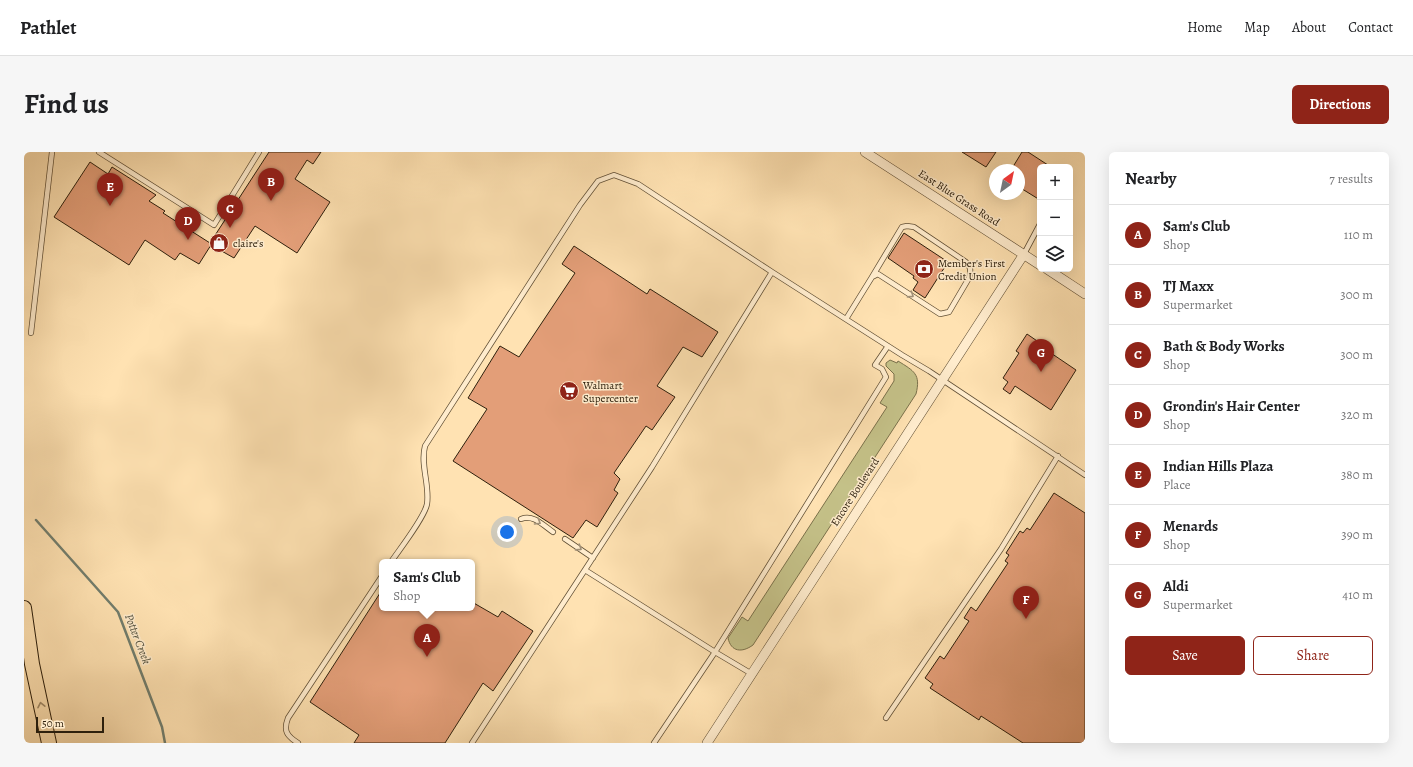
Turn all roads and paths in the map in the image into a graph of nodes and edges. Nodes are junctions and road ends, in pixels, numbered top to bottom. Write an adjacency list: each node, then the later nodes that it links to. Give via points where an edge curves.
1 (52, 152): 13 (lane)
2 (99, 152): 3 (lane, via 214,225)
3 (259, 152)
4 (865, 152): 6 (street, East Blue Grass Road)
5 (1037, 230): 6 (lane)
6 (1024, 254): 7 (street, East Blue Grass Road); 15 (street, Encore Boulevard)
7 (1037, 263)
8 (772, 272): 12 (lane); 21 (lane); 22 (lane, via 638,184 614,175 598,181 580,205 426,446 423,455 427,505)
9 (1051, 272): 11 (street)
10 (872, 277): 10 (lane, one-way to 10, via 878,274 940,314 949,312 971,272 970,266 962,259 914,227 907,226 902,228); 12 (lane)
11 (1085, 294)
12 (846, 319): 14 (lane)
13 (31, 333)
14 (888, 346): 15 (lane); 26 (lane, via 875,365 882,369 886,377)
15 (942, 380): 16 (lane); 28 (street, Encore Boulevard)
16 (1058, 456): 17 (lane); 29 (lane, via 1001,549)
17 (1085, 475)
18 (520, 519): 19 (lane, one-way to 19, via 529,517)
19 (554, 532)
20 (565, 539): 21 (lane, one-way to 21)
21 (593, 558): 23 (lane)
22 (393, 559)
23 (585, 570): 26 (lane); 32 (lane)
24 (379, 581): 31 (lane, via 288,718 286,732)
25 (24, 608): 27 (main road)
26 (715, 652): 28 (lane); 33 (lane)
27 (28, 662): 30 (main road, one-way to 27)
28 (752, 674): 34 (street, Encore Boulevard)
29 (886, 718)
30 (49, 743)
31 (298, 743)
32 (472, 743)
33 (654, 743)
34 (707, 743)

